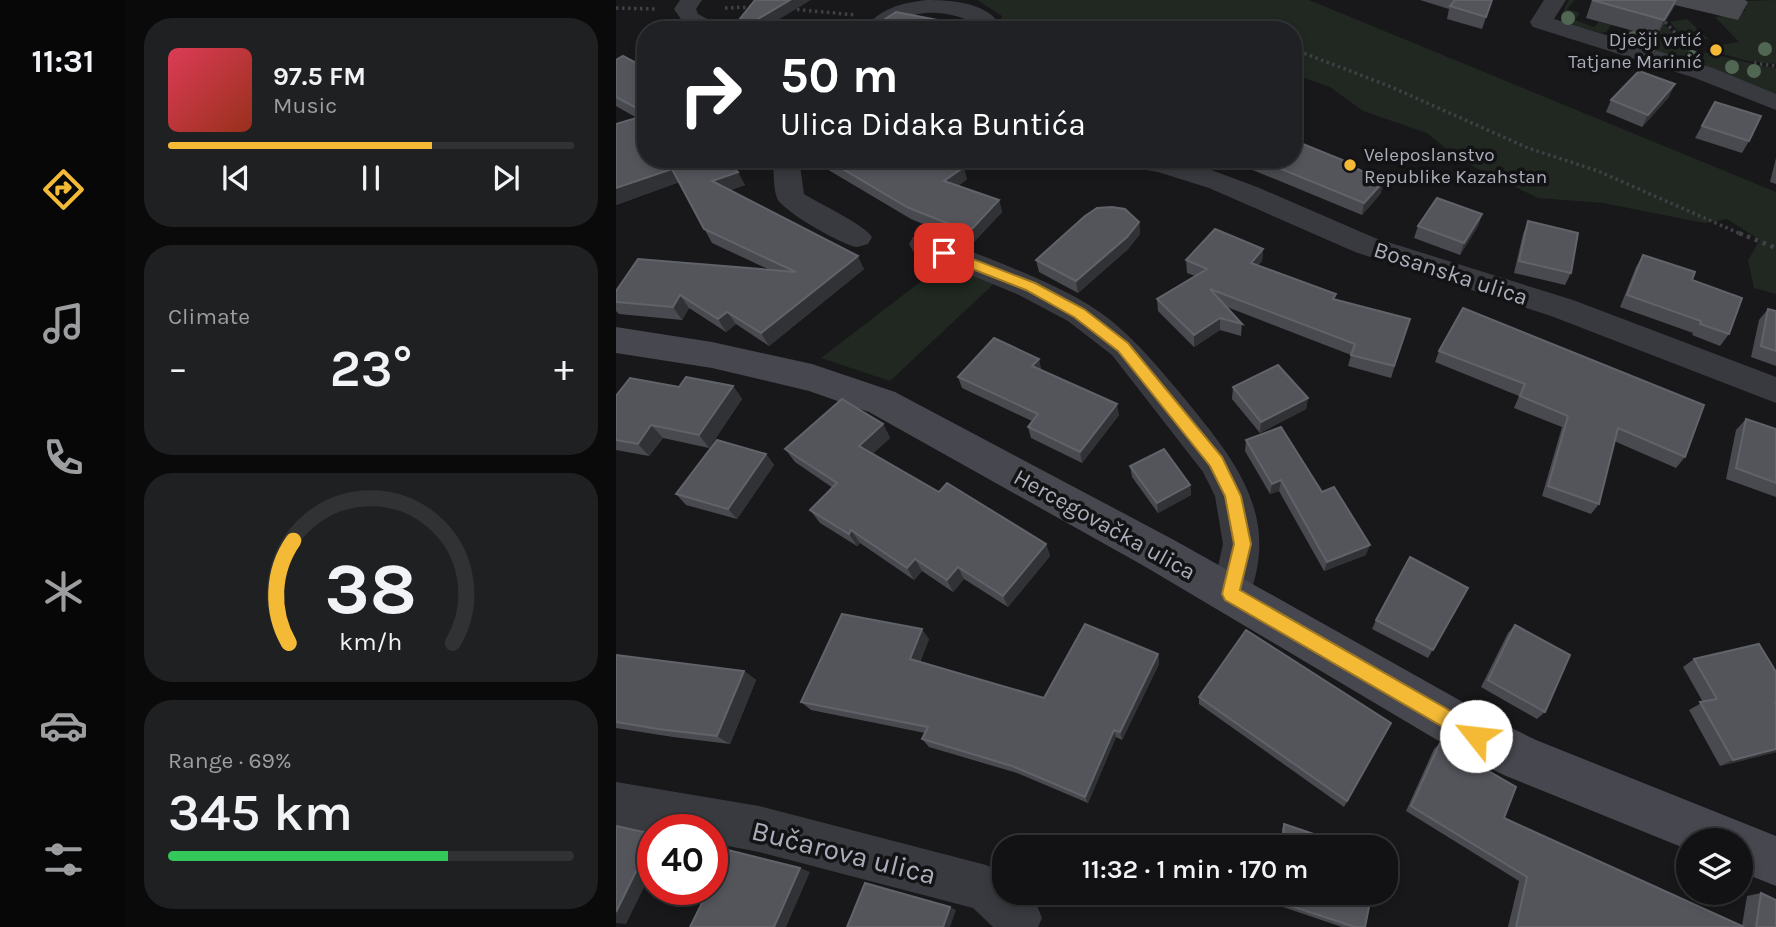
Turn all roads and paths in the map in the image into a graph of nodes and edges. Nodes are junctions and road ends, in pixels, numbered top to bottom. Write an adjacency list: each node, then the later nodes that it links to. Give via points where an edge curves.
1 (691, 0): 9 (street, via 685,9)
2 (1555, 0): 15 (street, via 1541,22 1704,73)
3 (762, 7): 5 (path)
4 (616, 8): 6 (path)
5 (723, 8)
6 (661, 9)
7 (786, 9): 8 (path)
8 (857, 15)
9 (691, 21)
10 (880, 21): 11 (street, via 902,6 946,1 979,13)
11 (986, 21)
12 (1665, 22): 13 (path)
13 (1685, 43)
14 (1302, 52): 20 (path)
15 (1776, 103)
16 (787, 168): 18 (street, via 791,198)
17 (1180, 168): 22 (street, Bosanska ulica, via 1369,247 1560,308)
18 (858, 237)
19 (923, 244): 23 (street, via 1030,287 1079,313 1123,347 1216,462 1233,496 1242,544)
20 (1776, 248)
21 (616, 340): 23 (street, Hercegovačka ulica, via 712,355 812,378 882,402)
22 (1776, 390)
23 (1231, 594): 25 (street, Hercegovačka ulica, via 1488,741)
24 (616, 804): 28 (street, Bučarova ulica, via 759,829 986,888)
25 (1695, 828)
26 (1753, 852): 27 (street)
27 (1776, 861)
28 (1018, 918)

